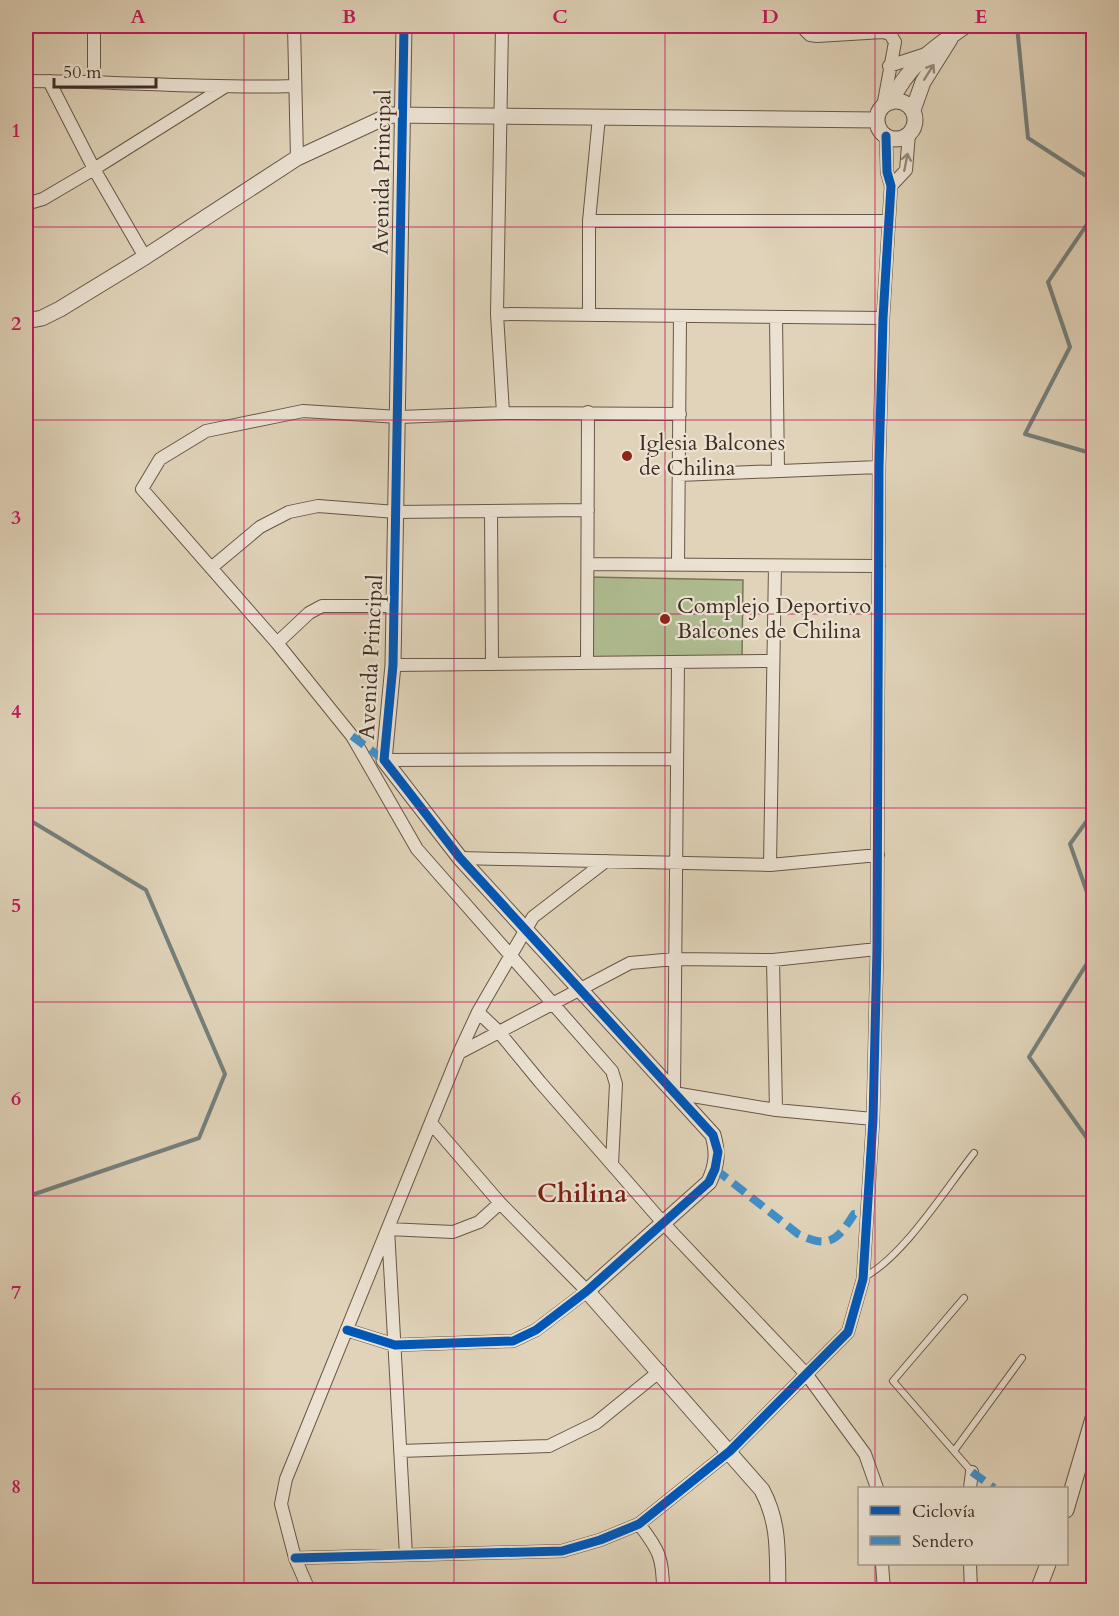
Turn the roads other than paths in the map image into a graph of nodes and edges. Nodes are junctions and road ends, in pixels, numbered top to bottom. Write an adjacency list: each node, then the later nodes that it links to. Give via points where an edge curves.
1 (94, 26): 11 (street)
2 (294, 26): 12 (street)
3 (404, 26): 16 (street, Avenida Principal)
4 (502, 26): 17 (street)
5 (801, 26): 8 (street, via 817,36 890,34 896,42)
6 (956, 32): 7 (street); 15 (street, one-way to 6, via 923,82)
7 (927, 54): 8 (street); 14 (street, via 906,74)
8 (889, 66): 14 (street)
9 (26, 81): 10 (street)
10 (49, 81): 11 (street); 22 (street)
11 (94, 81): 13 (street)
12 (295, 86): 13 (street); 21 (street)
13 (223, 88): 22 (street)
14 (884, 110): 15 (street, via 907,104); 18 (street); 20 (street, via 879,130)
15 (913, 110): 19 (street, via 915,123)
16 (402, 115): 17 (street); 21 (street, via 390,115); 37 (street, Avenida Principal)
17 (501, 115): 18 (street); 28 (street)
18 (599, 117): 25 (street)
19 (909, 134): 20 (street, via 898,139); 23 (street, one-way to 19, via 906,170)
20 (886, 136): 23 (street)
21 (297, 158): 27 (street)
22 (94, 169): 24 (street, via 43,199); 27 (street)
23 (891, 186): 26 (street)
24 (26, 204)
25 (589, 221): 26 (street); 29 (street)
26 (889, 221): 32 (street)
27 (145, 257): 33 (street, via 60,309)
28 (497, 314): 29 (street); 35 (street)
29 (589, 314): 30 (street)
30 (680, 316): 31 (street); 36 (street)
31 (776, 317): 32 (street); 39 (street)
32 (883, 318): 38 (street)
33 (26, 321)
34 (588, 412): 35 (street); 36 (street); 41 (street)
35 (503, 413): 37 (street)
36 (680, 414): 40 (street)
37 (399, 417): 43 (street, Avenida Principal); 48 (street, via 303,411 206,430 160,459 142,489)
38 (879, 467): 39 (street); 47 (street)
39 (778, 471): 40 (street)
40 (679, 475): 45 (street)
41 (588, 510): 42 (street); 44 (street)
42 (491, 511): 43 (street); 54 (street)
43 (396, 512): 48 (street, via 318,506 289,512 260,527); 49 (street, Avenida Principal)
44 (588, 564): 45 (street); 53 (street)
45 (678, 565): 46 (street)
46 (775, 566): 47 (street); 52 (street)
47 (879, 566): 58 (street)
48 (211, 568): 50 (street)
49 (394, 606): 50 (street, via 322,606); 55 (street, Avenida Principal)
50 (277, 643): 65 (street, via 352,736 417,849)
51 (678, 662): 52 (street); 53 (street); 56 (street)
52 (773, 662): 62 (street)
53 (587, 663): 54 (street)
54 (492, 664): 55 (street)
55 (393, 665): 57 (street, Avenida Principal)
56 (677, 759): 57 (street); 61 (street)
57 (384, 760): 59 (street, Avenida Principal)
58 (878, 855): 62 (street); 64 (street)
59 (460, 858): 60 (street); 63 (street, Avenida Principal)
60 (606, 861): 61 (street); 63 (street, via 533,917)
61 (676, 863): 62 (street); 66 (street)
62 (770, 865)
63 (525, 929): 65 (street); 68 (street, Avenida Principal)
64 (877, 949): 67 (street); 75 (street)
65 (510, 953): 69 (street); 70 (street)
66 (675, 959): 67 (street); 68 (street, via 630,963); 73 (street)
67 (773, 960): 74 (street)
68 (578, 991): 69 (street); 73 (street, Avenida Principal)
69 (555, 1003): 71 (street); 78 (street, via 612,1071 616,1084)
70 (478, 1011): 71 (street); 72 (street)
71 (500, 1032): 72 (street); 78 (street)
72 (459, 1053): 76 (street)
73 (674, 1093): 74 (street); 80 (street, Avenida Principal, via 713,1135 718,1152 709,1182)
74 (776, 1110): 75 (street)
75 (873, 1119): 82 (street)
76 (431, 1123): 79 (street); 81 (street)
77 (974, 1153): 82 (lane, via 904,1243 878,1270)
78 (612, 1164): 80 (street)
79 (501, 1203): 81 (street, via 479,1222 453,1232); 83 (street)
80 (664, 1224): 83 (street, Avenida Principal); 89 (street)
81 (388, 1229): 85 (street); 86 (street)
82 (862, 1279): 89 (street, via 848,1332)
83 (587, 1291): 86 (street, via 536,1330 513,1341); 88 (street)
84 (964, 1298): 93 (lane, via 893,1381)
85 (347, 1330): 86 (street); 100 (street, via 286,1479 281,1504)
86 (394, 1345): 91 (street)
87 (1022, 1358): 93 (lane)
88 (660, 1371): 91 (street, via 596,1423 549,1446); 92 (street)
89 (807, 1375): 92 (street); 95 (street, via 865,1454)
90 (1094, 1414): 97 (street)
91 (400, 1451): 99 (street)
92 (730, 1451): 98 (street); 106 (street, via 762,1490 773,1511)
93 (954, 1451): 94 (lane)
94 (972, 1472): 96 (street)
95 (877, 1487)
96 (970, 1487)
97 (1068, 1503)
98 (639, 1524): 99 (street, via 562,1551); 105 (street, via 658,1548 663,1562)
99 (406, 1555): 100 (street)
100 (296, 1557): 104 (street)
101 (882, 1565): 107 (street)
102 (970, 1565): 108 (street)
103 (1047, 1565): 109 (street)
104 (309, 1590)
105 (663, 1590)
106 (778, 1590)
107 (884, 1590)
108 (971, 1590)
109 (1038, 1590)

